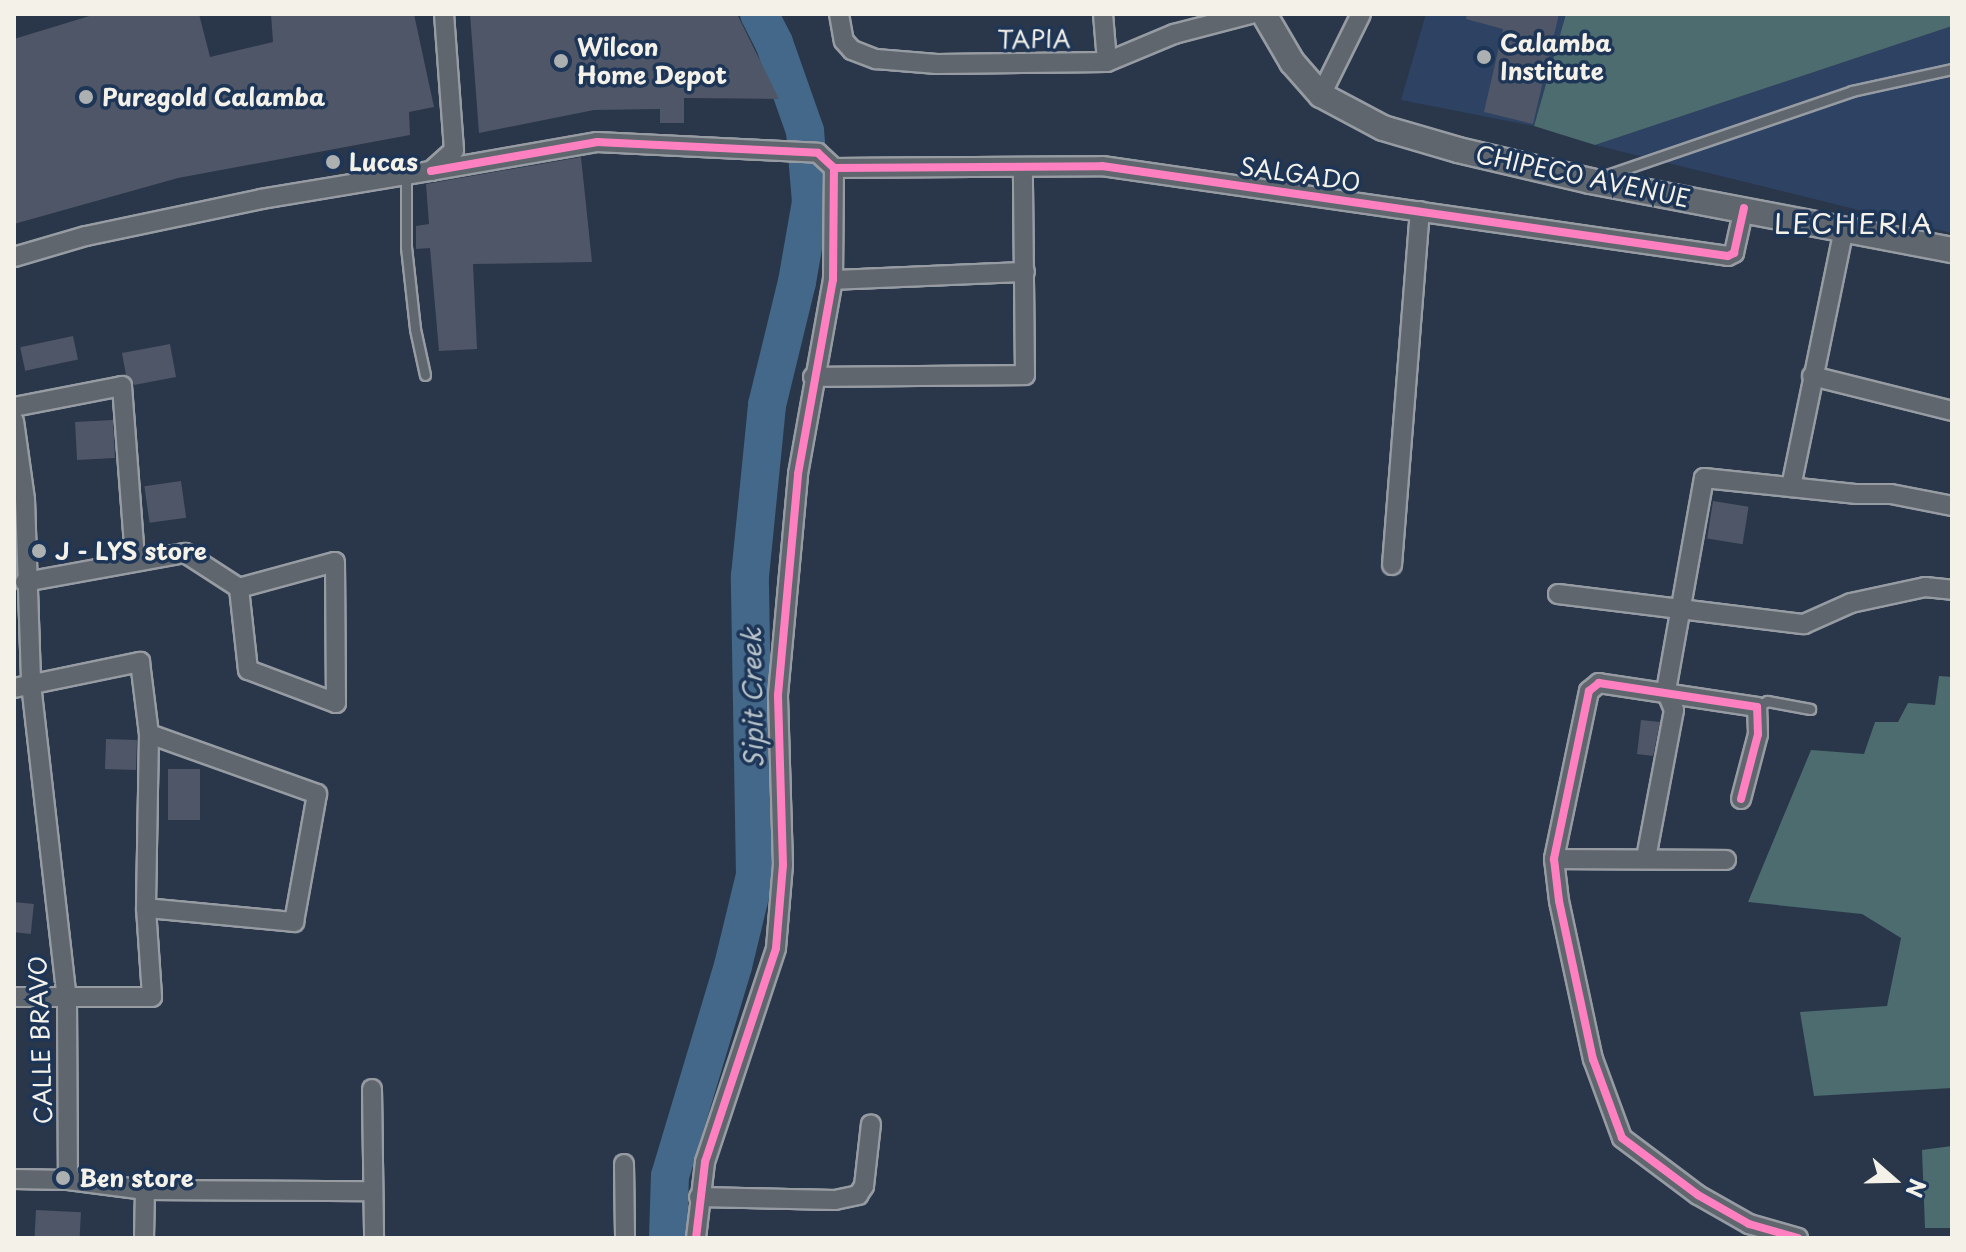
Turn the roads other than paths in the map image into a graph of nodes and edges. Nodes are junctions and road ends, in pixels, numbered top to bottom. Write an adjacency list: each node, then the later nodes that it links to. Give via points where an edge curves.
1 (444, 14): 12 (street, via 454,150)
2 (839, 14): 7 (street, TAPIA, via 844,41 876,59 937,64)
3 (1103, 14): 7 (street)
4 (1251, 14): 7 (street, TAPIA, via 1174,34)
5 (1264, 14): 9 (main road, CHIPECO AVENUE, via 1292,62)
6 (1361, 14): 9 (street)
7 (1107, 62)
8 (1952, 69): 14 (lane, via 1852,91)
9 (1321, 95): 14 (main road, CHIPECO AVENUE, via 1383,128)
10 (1023, 167): 11 (street, SALGADO); 16 (street, SALGADO, via 1102,166); 20 (street)
11 (834, 168): 12 (street, via 818,153 597,142); 21 (street)
12 (431, 171): 13 (street)
13 (406, 177): 19 (street, via 261,199); 22 (lane, via 406,247)
14 (1590, 181): 15 (main road, CHIPECO AVENUE)
15 (1744, 208): 16 (street, SALGADO, via 1734,253 1728,256); 17 (main road, CHIPECO AVENUE)
16 (1420, 211): 32 (street)
17 (1844, 229): 18 (main road, CHIPECO AVENUE); 23 (street)
18 (1952, 250)
19 (14, 257)
20 (1025, 272): 21 (street); 24 (street, via 1025,375)
21 (833, 280): 24 (street)
22 (425, 375)
23 (1812, 376): 26 (street); 28 (street)
24 (813, 377): 57 (street, via 798,474 778,695 783,865 776,948 705,1162)
25 (14, 407): 31 (street, via 122,386)
26 (1952, 411)
27 (14, 421): 29 (street, CALLE BRAVO)
28 (1791, 487): 30 (street, via 1891,494); 37 (street, via 1704,478)
29 (19, 501): 33 (street, CALLE BRAVO)
30 (1952, 506)
31 (135, 560): 33 (street); 34 (street, via 185,553)
32 (1392, 565)
33 (25, 582): 38 (street, CALLE BRAVO)
34 (239, 588): 34 (street, via 248,670 336,703 335,562)
35 (1952, 590): 37 (street, via 1925,587 1851,603 1804,624)
36 (1558, 594): 37 (street)
37 (1681, 607): 39 (street)
38 (23, 686): 42 (street, via 140,662); 49 (street, CALLE BRAVO)
39 (1666, 691): 40 (street); 44 (street, via 1674,710); 45 (street, via 1599,683 1589,691)
40 (1757, 707): 41 (lane, via 1767,701); 43 (street, via 1758,734)
41 (1810, 709)
42 (149, 734): 47 (street); 47 (street, via 317,794 294,922)
43 (1741, 799)
44 (1646, 858): 45 (street); 46 (street)
45 (1554, 859): 62 (street, via 1593,1059 1622,1138 1723,1210 1749,1224)
46 (1726, 860)
47 (146, 908): 49 (street, via 152,997)
48 (14, 997): 49 (street)
49 (67, 999): 54 (street, CALLE BRAVO)
50 (372, 1089): 56 (street)
51 (871, 1124): 57 (street, via 864,1186 858,1195 821,1200)
52 (624, 1164): 60 (street)
53 (14, 1179): 54 (street)
54 (68, 1180): 55 (street)
55 (145, 1190): 56 (street); 58 (street)
56 (373, 1191): 59 (street)
57 (699, 1197): 61 (street)
58 (144, 1238)
59 (374, 1238)
60 (625, 1238)
61 (696, 1238)
62 (1798, 1238)

